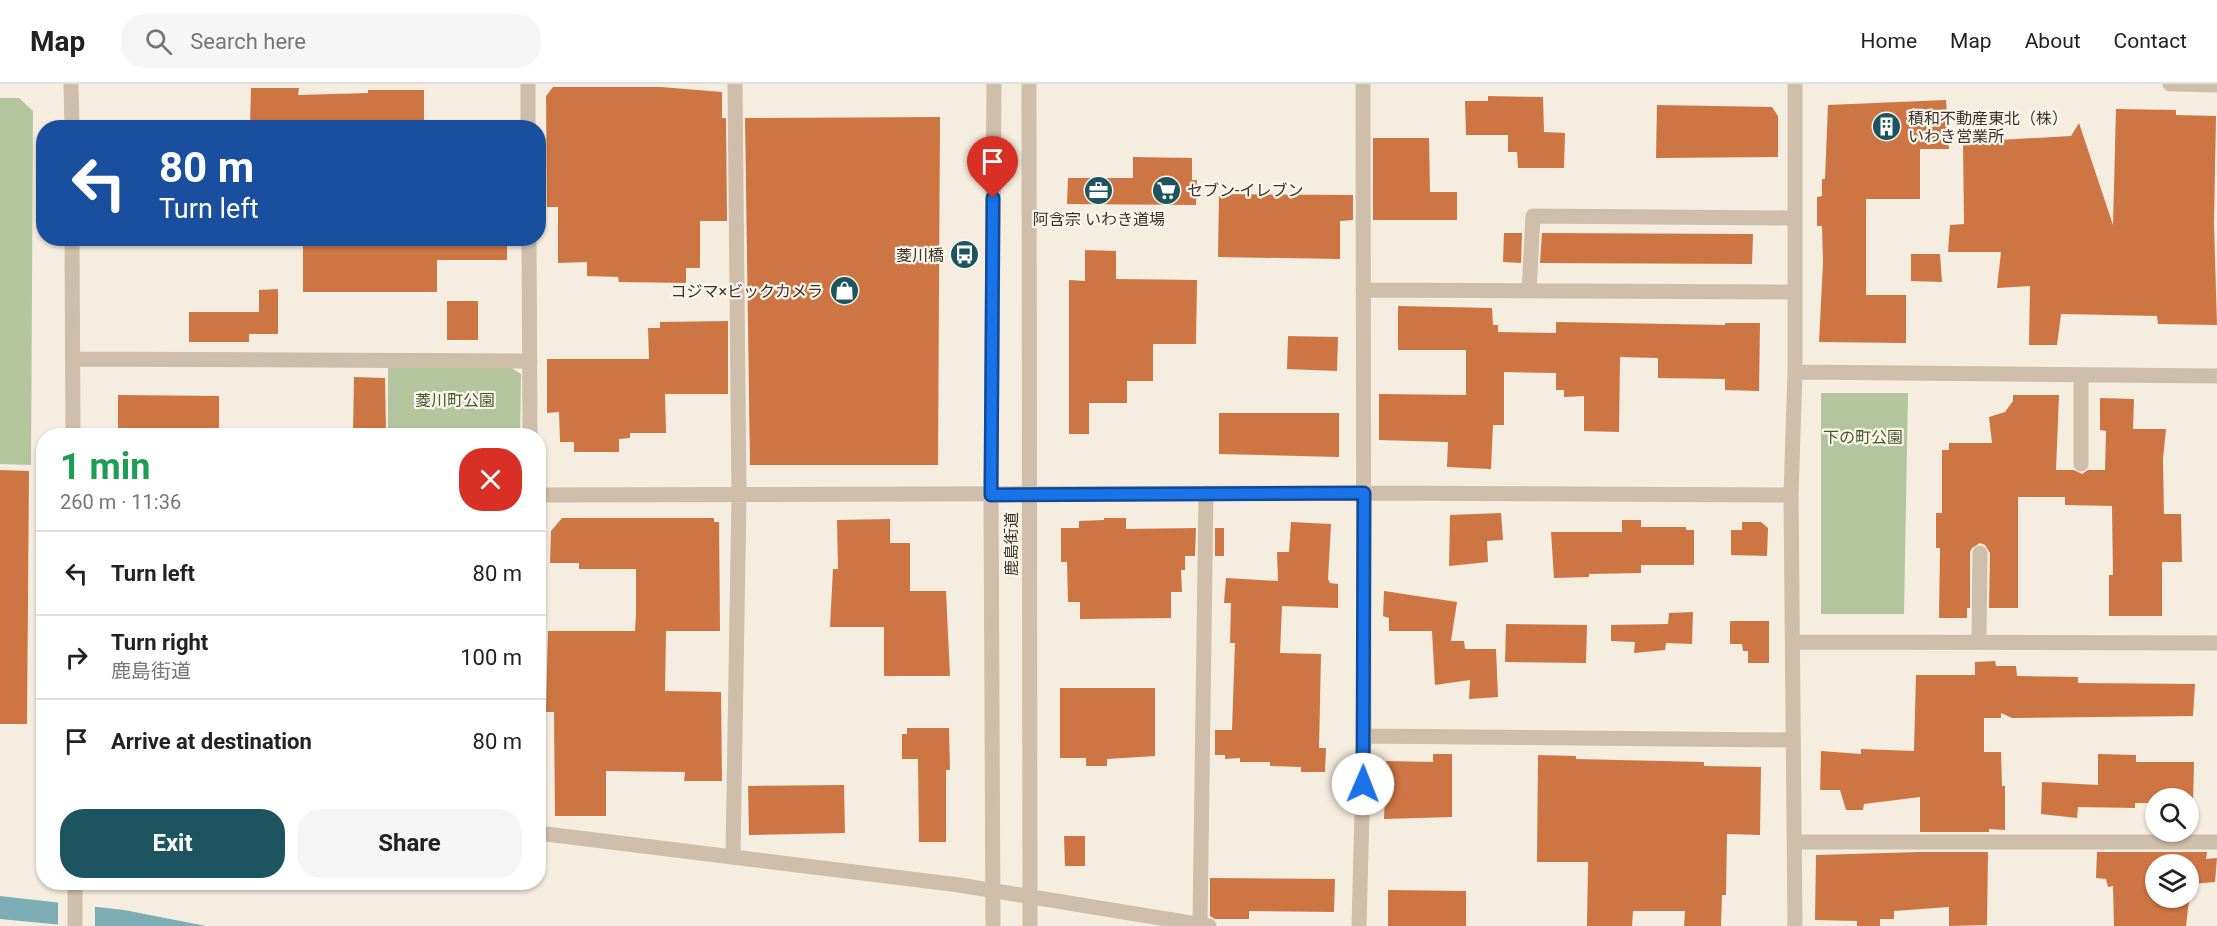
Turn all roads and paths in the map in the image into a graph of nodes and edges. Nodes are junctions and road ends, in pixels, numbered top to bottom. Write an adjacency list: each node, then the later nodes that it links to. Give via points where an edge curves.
1 (71, 84): 10 (street)
2 (528, 84): 11 (street)
3 (735, 84): 32 (street)
4 (994, 84): 29 (street, 鹿島街道)
5 (1029, 84): 30 (street, 鹿島街道)
6 (1363, 84): 15 (street)
7 (1795, 84): 12 (street)
8 (2170, 84): 9 (street)
9 (2217, 85)
10 (72, 120)
11 (528, 120)
12 (1795, 218): 16 (street, via 1533,216); 17 (street)
13 (72, 246): 18 (street)
14 (529, 246): 19 (street)
15 (1363, 290): 16 (street); 26 (street)
16 (1529, 291): 17 (street)
17 (1795, 292): 20 (street)
18 (74, 359): 19 (street); 23 (street)
19 (530, 361): 24 (street)
20 (1795, 372): 21 (street); 31 (street)
21 (2081, 375): 22 (street); 25 (street)
22 (2217, 376)
23 (73, 428)
24 (530, 428)
25 (2080, 464)
26 (1364, 493): 27 (street); 31 (street); 37 (street)
27 (1206, 494): 30 (street); 46 (street)
28 (546, 495): 32 (street)
29 (991, 495): 30 (street); 32 (street); 44 (street, 鹿島街道)
30 (1029, 495): 45 (street, 鹿島街道)
31 (1791, 495): 34 (street)
32 (739, 496): 42 (street)
33 (1980, 553): 35 (street)
34 (1793, 642): 35 (street); 38 (street)
35 (1979, 642): 36 (street)
36 (2217, 643)
37 (1364, 736): 38 (street); 50 (street)
38 (1792, 740): 40 (street)
39 (546, 833): 42 (street)
40 (1794, 842): 41 (street); 51 (street)
41 (2217, 842)
42 (734, 855): 44 (street)
43 (75, 890): 47 (street)
44 (993, 890): 45 (street); 48 (street)
45 (1029, 897): 46 (street); 49 (street)
46 (1205, 925)
47 (75, 926)
48 (993, 926)
49 (1030, 926)
50 (1359, 926)
51 (1795, 926)

